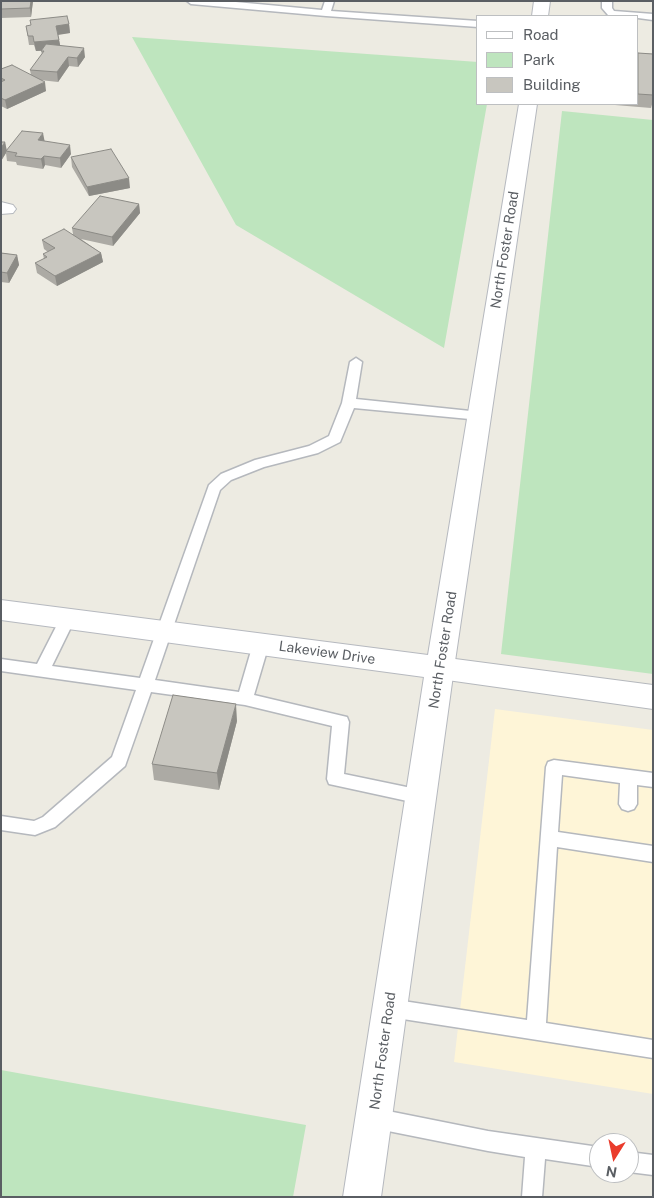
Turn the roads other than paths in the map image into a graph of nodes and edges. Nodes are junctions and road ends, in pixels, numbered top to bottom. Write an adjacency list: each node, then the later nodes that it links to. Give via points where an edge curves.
1 (191, 1): 5 (lane)
2 (330, 1): 6 (lane)
3 (542, 1): 7 (main road)
4 (607, 1): 8 (lane, via 611,13)
5 (289, 5): 6 (lane)
6 (326, 13): 11 (lane)
7 (540, 15)
8 (632, 15)
9 (639, 16): 10 (lane)
10 (653, 17)
11 (477, 24)
12 (528, 105): 15 (main road, North Foster Road)
13 (356, 362): 14 (lane)
14 (349, 403): 15 (lane); 18 (lane, via 335,439 313,450 260,463 226,477 214,488)
15 (480, 416): 21 (main road, North Foster Road)
16 (1, 610): 17 (main road, Lakeview Drive)
17 (67, 619): 18 (main road, Lakeview Drive); 22 (lane)
18 (163, 632): 19 (main road, Lakeview Drive); 23 (lane)
19 (261, 644): 21 (main road, Lakeview Drive); 24 (lane)
20 (1, 664): 22 (lane)
21 (440, 668): 25 (main road, Lakeview Drive); 28 (main road, North Foster Road)
22 (42, 671): 23 (lane)
23 (145, 685): 24 (lane); 30 (lane, via 119,761 49,822 35,828)
24 (245, 698): 28 (lane, via 341,722 335,779)
25 (653, 698)
26 (628, 777): 27 (lane); 29 (lane); 31 (lane, via 554,768)
27 (653, 780)
28 (421, 797): 33 (main road, North Foster Road)
29 (628, 804)
30 (1, 823)
31 (549, 838): 32 (lane, via 628,843); 34 (lane)
32 (653, 854)
33 (390, 1008): 34 (lane); 36 (main road, North Foster Road)
34 (536, 1029): 35 (lane)
35 (653, 1049)
36 (373, 1118): 37 (lane); 41 (main road, North Foster Road)
37 (536, 1148): 38 (lane); 42 (lane)
38 (589, 1156)
39 (639, 1163): 40 (lane)
40 (653, 1165)
41 (362, 1197)
42 (532, 1197)

